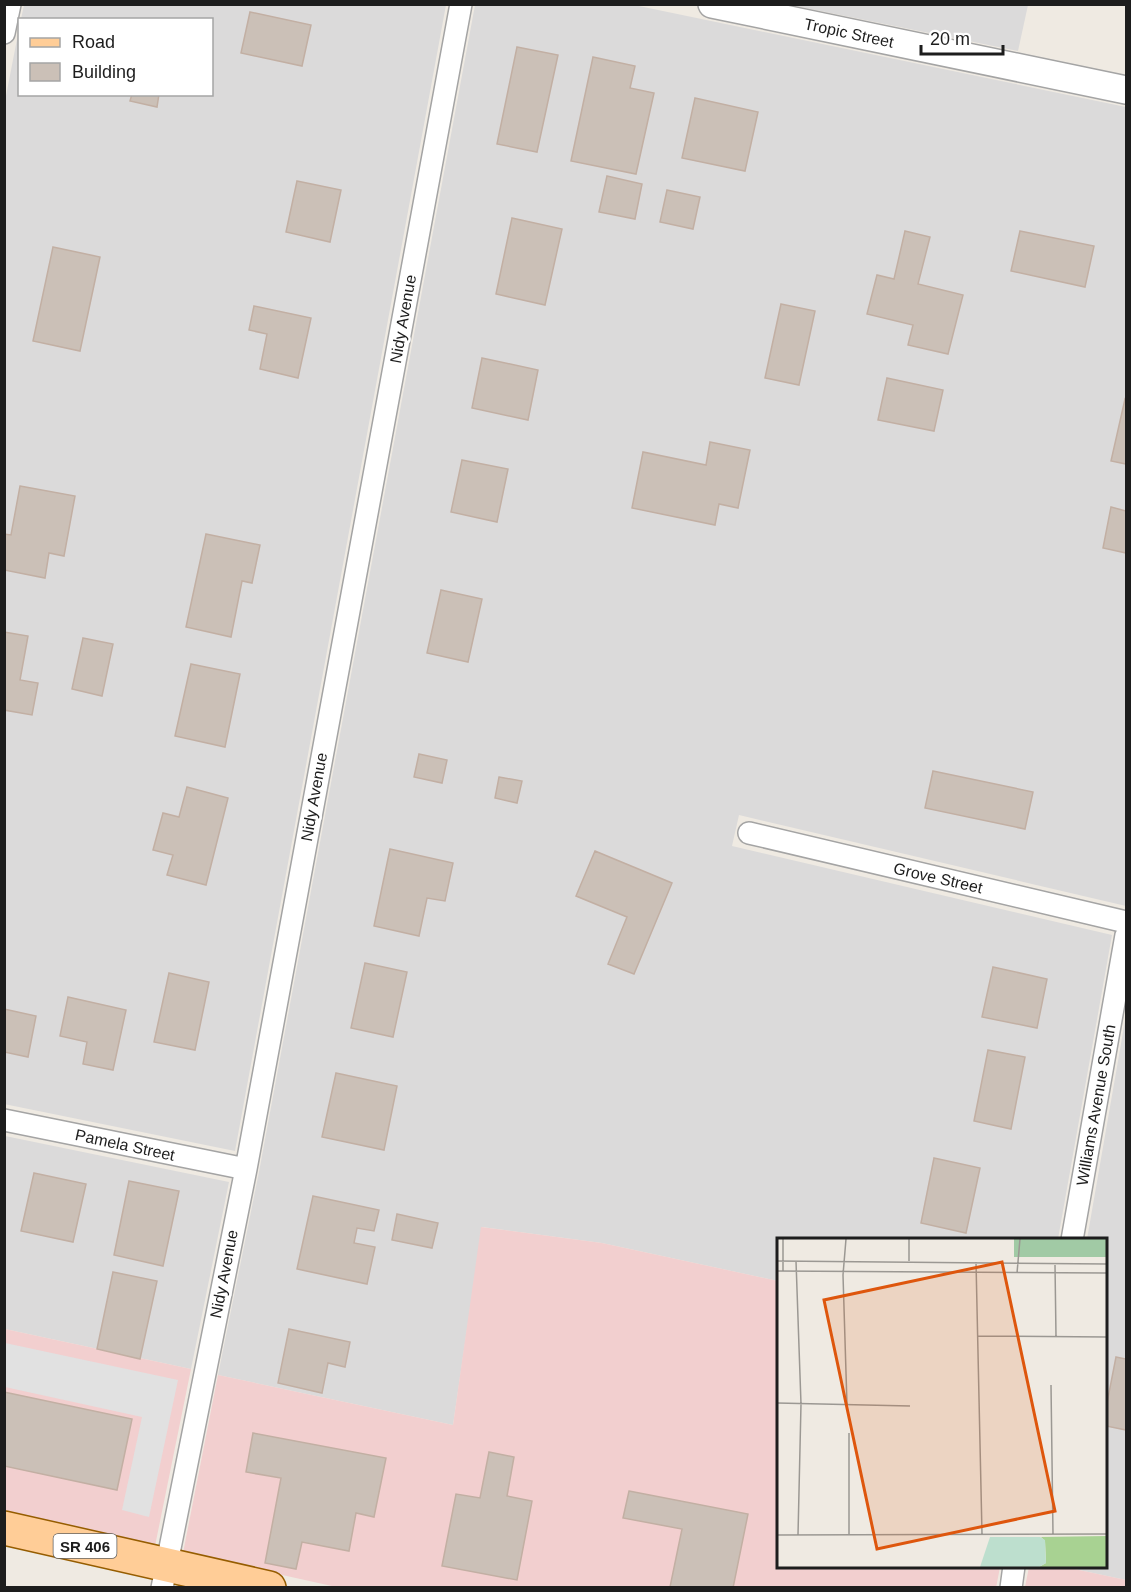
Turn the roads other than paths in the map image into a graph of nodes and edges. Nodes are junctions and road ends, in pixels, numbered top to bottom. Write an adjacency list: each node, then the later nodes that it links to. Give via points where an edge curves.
1 (10, 4): 4 (street)
2 (461, 4): 10 (street, Nidy Avenue)
3 (712, 4): 5 (street, Tropic Street)
4 (4, 33)
5 (1126, 90)
6 (749, 833): 7 (street, Grove Street)
7 (1126, 922)
8 (1126, 935): 11 (street, Williams Avenue South)
9 (4, 1120): 10 (street, Pamela Street)
10 (246, 1169): 14 (street, Nidy Avenue)
11 (1072, 1238)
12 (4, 1528): 14 (main road, SR 406)
13 (1014, 1568): 16 (street)
14 (164, 1576): 15 (main road, SR 406)
15 (269, 1587)
16 (1011, 1587)

